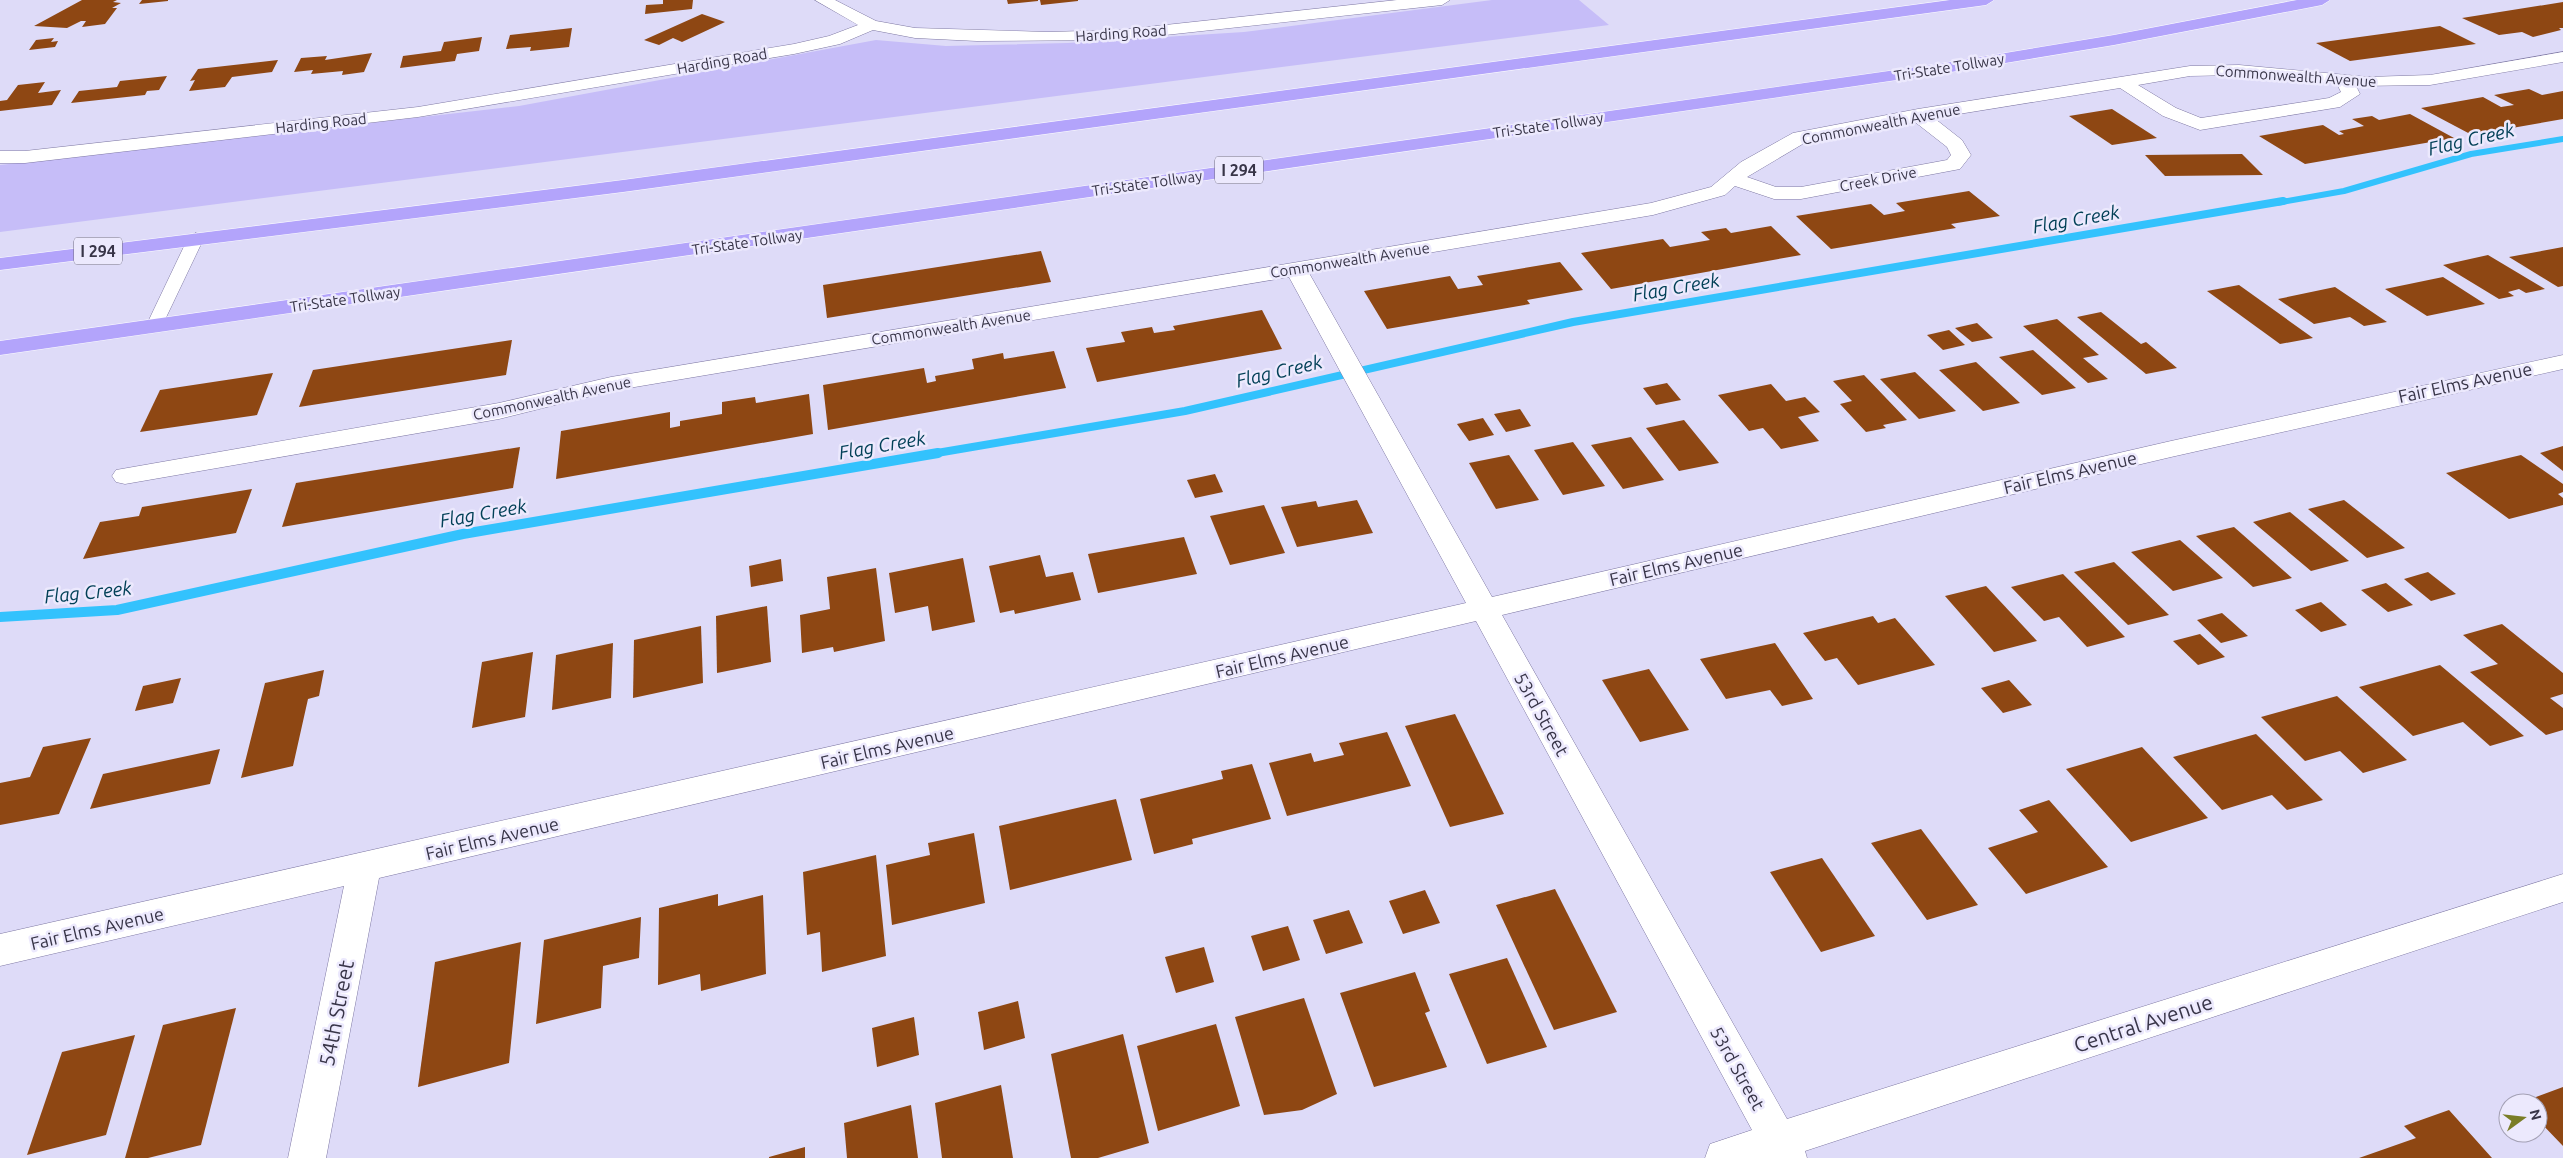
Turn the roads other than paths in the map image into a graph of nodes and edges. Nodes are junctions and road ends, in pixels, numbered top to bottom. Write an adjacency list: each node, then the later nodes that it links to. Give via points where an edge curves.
1 (823, 0): 5 (street)
2 (1442, 0): 5 (street, Harding Road, via 1119,35 977,36 915,33)
3 (1986, 0): 12 (highway, I 294, via 623,186)
4 (2322, 0): 15 (highway, Tri-State Tollway / I 294, via 1946,68)
5 (871, 25): 10 (street, Harding Road, via 834,40 794,49 427,111 26,157)
6 (2563, 57): 7 (street, Commonwealth Avenue, via 2430,80)
7 (2344, 80): 8 (street, Commonwealth Avenue, via 2239,70 2190,71); 8 (street, via 2351,94 2334,103 2200,124 2180,119)
8 (2123, 82): 9 (street, Commonwealth Avenue)
9 (1918, 115): 11 (street, Commonwealth Avenue, via 1800,137 1748,166); 11 (street, Creek Drive, via 1955,144 1961,155 1953,165 1800,193 1774,192)
10 (0, 157)
11 (1733, 180): 14 (street, Commonwealth Avenue, via 1718,191 1653,209)
12 (196, 238): 13 (highway, I 294); 15 (lane)
13 (0, 264)
14 (1296, 269): 18 (street, Commonwealth Avenue, via 611,384 499,411); 19 (street, 53rd Street)
15 (154, 326): 16 (highway, Tri-State Tollway / I 294)
16 (0, 348)
17 (2563, 362): 19 (street, Fair Elms Avenue, via 2299,418)
18 (125, 476)
19 (1484, 609): 20 (street, Fair Elms Avenue); 23 (street, 53rd Street)
20 (364, 868): 22 (street, Fair Elms Avenue); 24 (street, 54th Street)
21 (2563, 888): 23 (street, Central Avenue)
22 (0, 950)
23 (1783, 1149): 25 (street, Central Avenue)
24 (307, 1158)
25 (1724, 1158)

